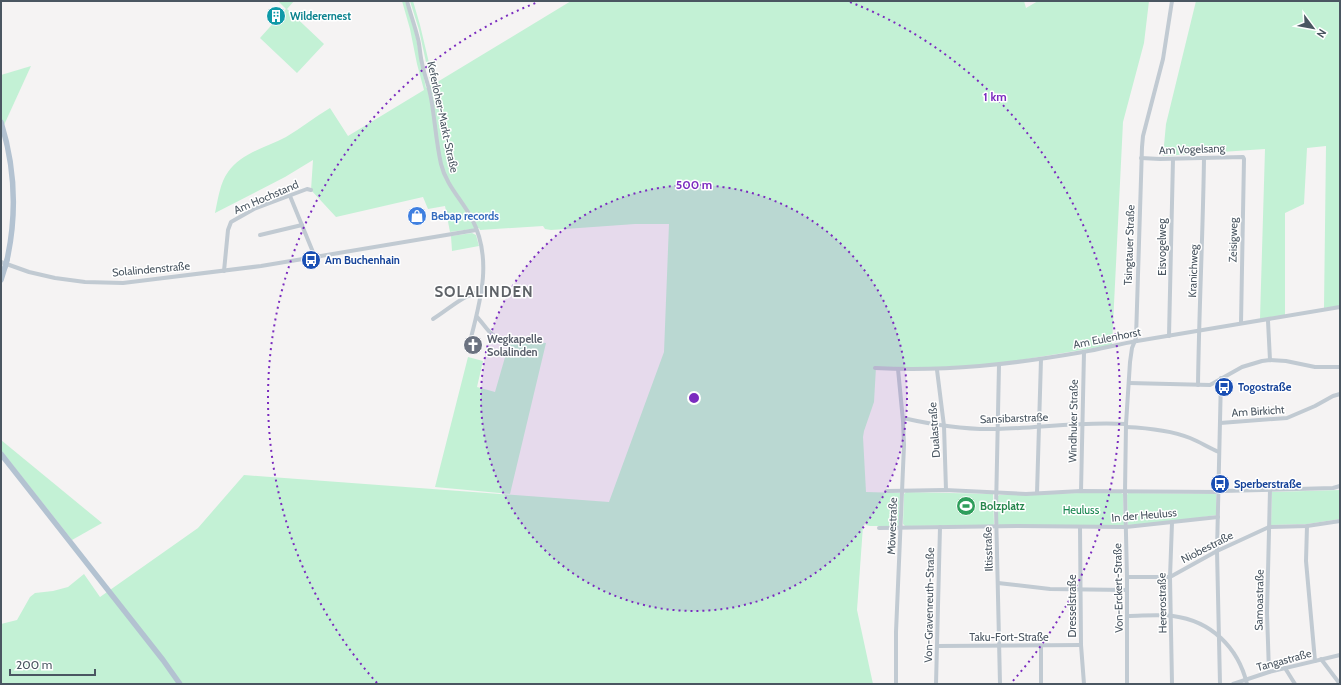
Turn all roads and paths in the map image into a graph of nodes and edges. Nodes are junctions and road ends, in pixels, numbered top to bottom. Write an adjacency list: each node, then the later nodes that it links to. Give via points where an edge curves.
1 (407, 1): 11 (street, Keferloher-Markt-Straße, via 431,96 442,166 448,182 468,212)
2 (1172, 1): 5 (street, Tsingtauer Straße, via 1163,59 1143,136)
3 (1, 122): 14 (main road, via 9,152 13,187 12,230)
4 (1243, 157): 6 (street, Am Vogelsang); 22 (street, Zeisigweg)
5 (1141, 158): 7 (street, Am Vogelsang); 26 (street, Tsingtauer Straße)
6 (1204, 158): 7 (street, Am Vogelsang); 23 (street, Kranichweg)
7 (1173, 159): 24 (street, Eisvogelweg)
8 (311, 190): 9 (street, Am Hochstand, via 307,189)
9 (290, 196): 10 (street); 15 (street, Am Hochstand, via 254,209 231,222)
10 (302, 226): 12 (street); 13 (street)
11 (476, 230): 13 (street, Solalindenstraße); 17 (street, Keferloher-Markt-Straße, via 484,265)
12 (260, 234)
13 (316, 258): 15 (street, Solalindenstraße)
14 (4, 261): 15 (street, Solalindenstraße, via 44,276 84,282 123,283); 16 (main road, bridge)
15 (224, 271)
16 (1, 280)
17 (482, 292): 19 (street, Keferloher-Markt-Straße); 20 (street, via 468,295)
18 (1340, 307): 21 (street, Am Eulenhorst)
19 (477, 317): 25 (street, via 492,335); 27 (street, Keferloher-Markt-Straße)
20 (433, 319)
21 (1268, 320): 22 (street, Am Eulenhorst); 30 (street)
22 (1241, 323): 23 (street, Am Eulenhorst)
23 (1199, 331): 24 (street, Am Eulenhorst); 38 (street, Kranichweg)
24 (1169, 336): 26 (street, Am Eulenhorst)
25 (504, 339)
26 (1135, 341): 28 (street, Am Eulenhorst); 37 (street, Tsingtauer Straße)
27 (468, 348)
28 (1084, 352): 29 (street, Am Eulenhorst); 42 (street, Windhuker Straße)
29 (1041, 359): 31 (street, Am Eulenhorst); 45 (street)
30 (1270, 360): 32 (street, via 1315,368); 36 (street, via 1246,366)
31 (999, 365): 35 (street, Am Eulenhorst); 46 (street, Iltisstraße)
32 (1340, 367)
33 (876, 368): 34 (street, Am Eulenhorst)
34 (898, 369): 35 (street, Am Eulenhorst); 40 (street, Möwestraße)
35 (937, 370): 43 (street, Dualastraße)
36 (1221, 378): 38 (street, via 1210,385); 41 (street)
37 (1129, 383): 38 (street); 44 (street, Tsingtauer Straße)
38 (1198, 385)
39 (1340, 394): 41 (street, Am Birkicht, via 1288,418)
40 (903, 418): 43 (street, Sansibarstraße); 53 (street, Möwestraße)
41 (1220, 422): 47 (street)
42 (1082, 423): 44 (street, Sansibarstraße); 45 (street, Sansibarstraße); 54 (street, Windhuker Straße)
43 (944, 426): 46 (street, Sansibarstraße); 50 (street, Dualastraße)
44 (1126, 426): 47 (street, Sansibarstraße, via 1176,433); 56 (street, Tsingtauer Straße)
45 (1038, 427): 46 (street, Sansibarstraße); 58 (street)
46 (996, 429): 55 (street, Iltisstraße)
47 (1219, 452): 57 (street)
48 (1, 454): 89 (main road)
49 (1340, 486): 51 (street)
50 (946, 490): 53 (street, In der Heuluss); 55 (street, In der Heuluss)
51 (1270, 490): 57 (street); 67 (street, Samoastraße)
52 (887, 491): 53 (street, In der Heuluss)
53 (902, 491): 63 (street, Möwestraße)
54 (1081, 491): 56 (street, In der Heuluss); 58 (street, In der Heuluss)
55 (996, 492): 58 (street, In der Heuluss); 65 (street, Iltisstraße)
56 (1125, 492): 57 (street, In der Heuluss); 66 (street, Von-Erckert-Straße)
57 (1218, 492): 59 (street)
58 (1037, 493)
59 (1218, 517): 61 (street, In der Heuluss); 70 (street)
60 (1340, 521): 62 (street)
61 (1172, 523): 66 (street, In der Heuluss); 72 (street, Hererostraße)
62 (1307, 526): 67 (street); 85 (street, via 1306,561)
63 (900, 527): 64 (street, In der Heuluss); 68 (street, In der Heuluss); 90 (street, Möwestraße)
64 (940, 527): 65 (street, In der Heuluss); 79 (street, Von-Gravenreuth-Straße)
65 (996, 527): 69 (street, In der Heuluss); 73 (street, Iltisstraße)
66 (1126, 527): 69 (street, In der Heuluss); 71 (street, Von-Erckert-Straße)
67 (1269, 527): 70 (street, Niobestraße); 87 (street, Samoastraße)
68 (879, 528)
69 (1080, 528): 74 (street, Dresselstraße)
70 (1217, 551): 72 (street, Niobestraße); 78 (street)
71 (1127, 577): 72 (street, Niobestraße); 75 (street, Von-Erckert-Straße)
72 (1170, 577): 76 (street, Hererostraße)
73 (998, 583): 74 (street, via 1050,589); 80 (street, Iltisstraße)
74 (1081, 589): 75 (street); 82 (street, Dresselstraße)
75 (1127, 590): 77 (street, Von-Erckert-Straße)
76 (1171, 615): 77 (street); 78 (street, via 1194,622); 96 (street, Hererostraße)
77 (1127, 616): 95 (street, Von-Erckert-Straße)
78 (1219, 636): 88 (street, via 1236,656); 97 (street)
79 (937, 646): 80 (street, Taku-Fort-Straße); 91 (street, Von-Gravenreuth-Straße)
80 (1000, 646): 81 (street, Taku-Fort-Straße); 92 (street, Iltisstraße)
81 (1042, 646): 82 (street, Taku-Fort-Straße); 93 (street)
82 (1081, 646): 94 (street, Dresselstraße)
83 (1340, 655): 84 (street, Tangastraße)
84 (1321, 659): 85 (street, Tangastraße); 100 (street)
85 (1315, 660): 86 (street, Tangastraße)
86 (1285, 668): 87 (street, Tangastraße); 99 (street)
87 (1269, 672): 88 (street, Tangastraße)
88 (1246, 682): 98 (street, Tangastraße)
89 (180, 684)
90 (896, 684)
91 (936, 684)
92 (1000, 684)
93 (1041, 684)
94 (1084, 684)
95 (1127, 684)
96 (1172, 684)
97 (1220, 684)
98 (1234, 684)
99 (1295, 684)
100 (1340, 684)

